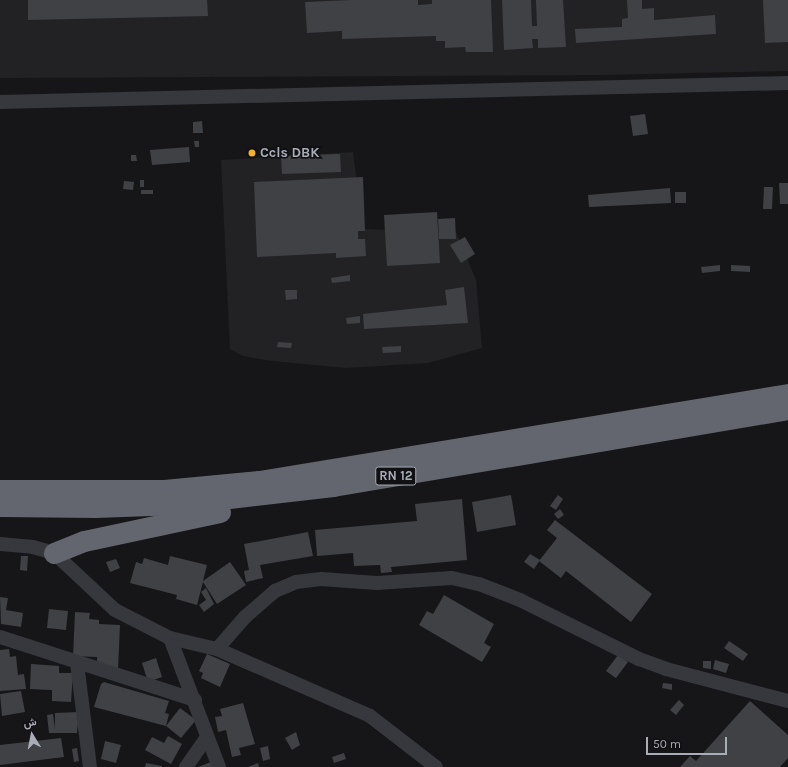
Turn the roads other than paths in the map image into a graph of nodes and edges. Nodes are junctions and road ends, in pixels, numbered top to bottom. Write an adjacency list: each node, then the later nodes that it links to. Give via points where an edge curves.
1 (788, 83): 2 (street)
2 (0, 102)
3 (788, 394): 5 (highway, RN 12, via 259,481 164,490)
4 (788, 409): 6 (highway, RN 12, via 341,485)
5 (0, 490)
6 (284, 492): 7 (highway, RN 12, via 178,504 95,507); 9 (highway, via 246,506 84,541)
7 (0, 506)
8 (0, 544): 9 (street, via 33,547)
9 (54, 553): 11 (street, via 115,610)
10 (0, 637): 13 (street)
11 (170, 638): 12 (street); 14 (street)
12 (217, 649): 15 (street, via 245,617 275,591 296,582 321,580 377,583 452,578 480,584 520,600 639,659 666,669); 20 (street, via 370,716)
13 (77, 663): 14 (street); 17 (street)
14 (195, 700): 16 (street)
15 (788, 701)
16 (207, 737): 18 (street); 19 (street)
17 (90, 767)
18 (186, 767)
19 (219, 767)
20 (436, 767)

